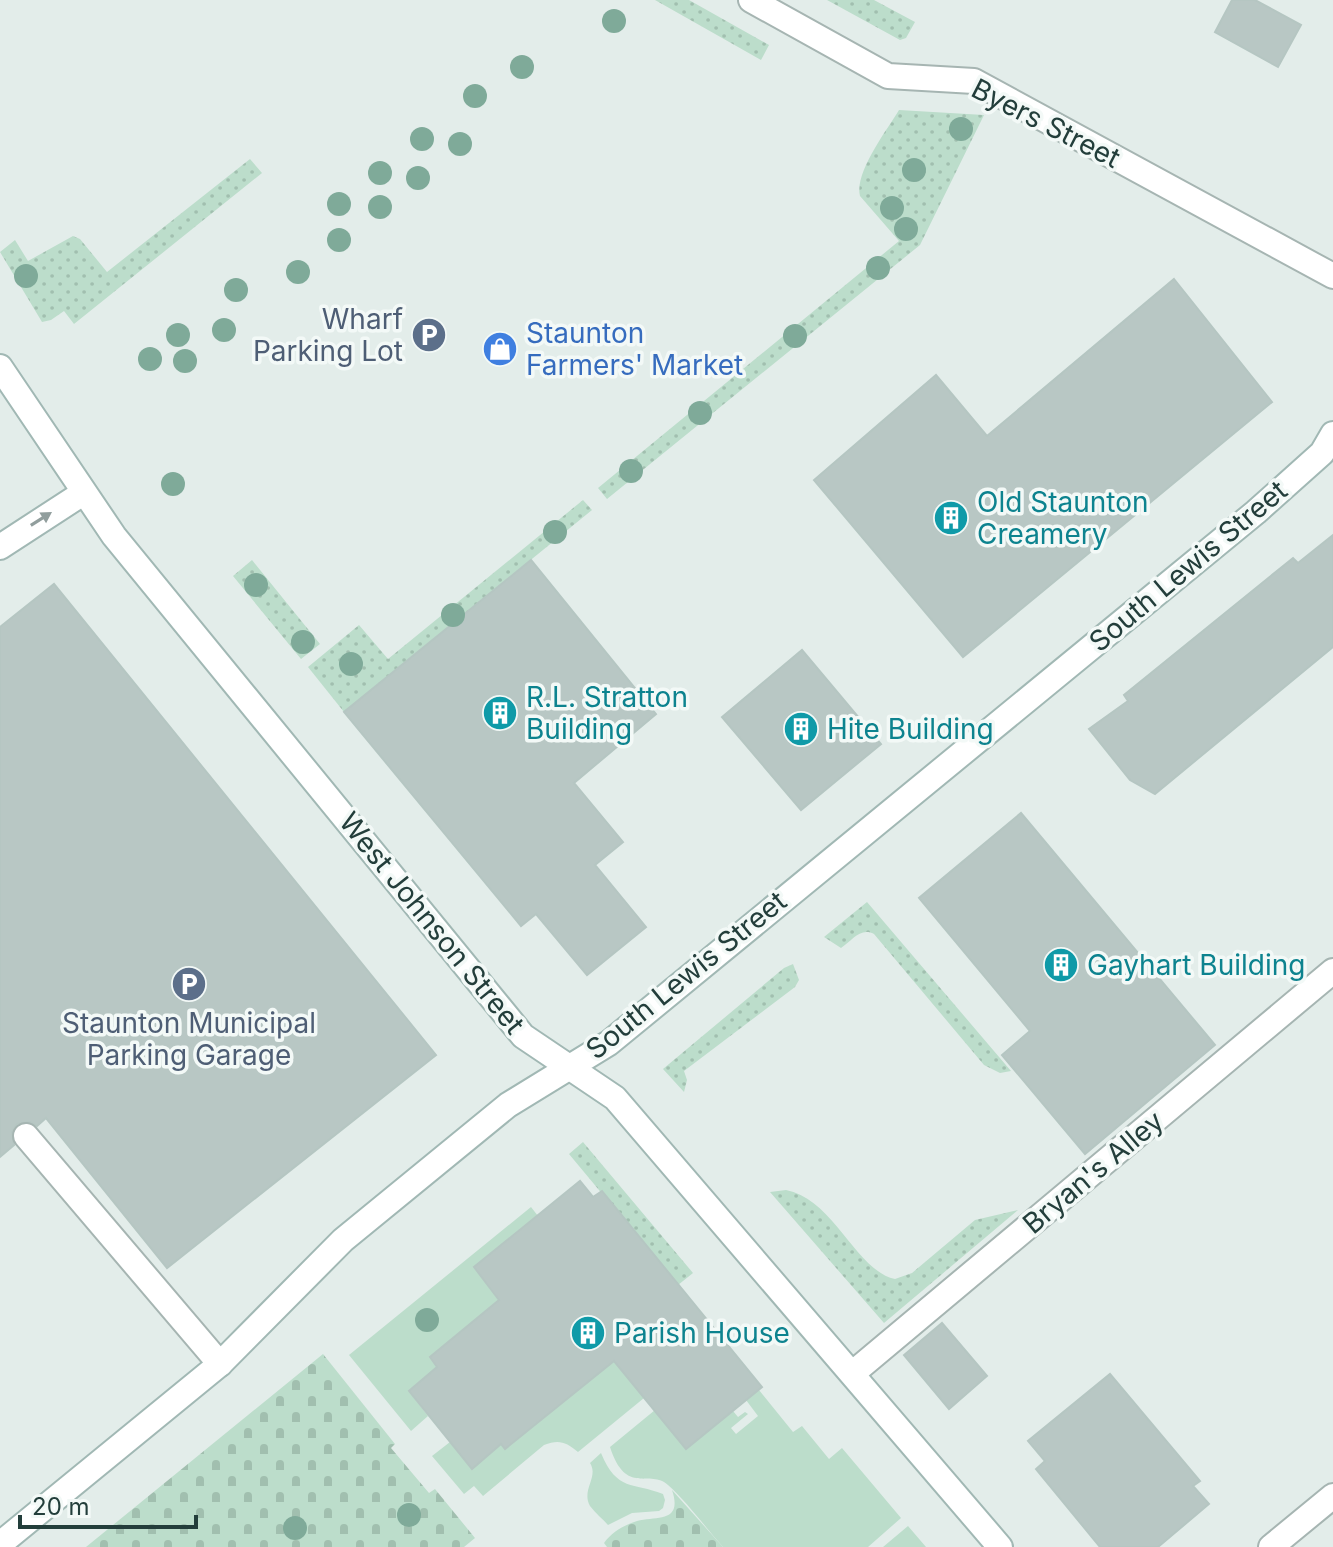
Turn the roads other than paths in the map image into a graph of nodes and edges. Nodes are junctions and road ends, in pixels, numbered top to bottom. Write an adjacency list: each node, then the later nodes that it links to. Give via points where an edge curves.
1 (751, 0): 2 (main road, Byers Street, via 888,76 974,81)
2 (1333, 276)
3 (0, 367): 5 (main road, West Johnson Street)
4 (1333, 434): 8 (main road, South Lewis Street, via 1302,473 1182,573 609,1043)
5 (83, 493): 6 (main road, one-way to 5); 8 (main road, West Johnson Street, via 523,1036)
6 (0, 547)
7 (1333, 971): 11 (main road, Bryan's Alley)
8 (568, 1067): 10 (main road, South Lewis Street, via 508,1105 343,1240); 11 (main road, West Johnson Street, via 615,1098)
9 (26, 1136): 10 (main road)
10 (220, 1364): 13 (main road, South Lewis Street)
11 (853, 1373): 14 (main road, West Johnson Street)
12 (1333, 1496): 15 (main road)
13 (0, 1544)
14 (1000, 1547)
15 (1271, 1547)

